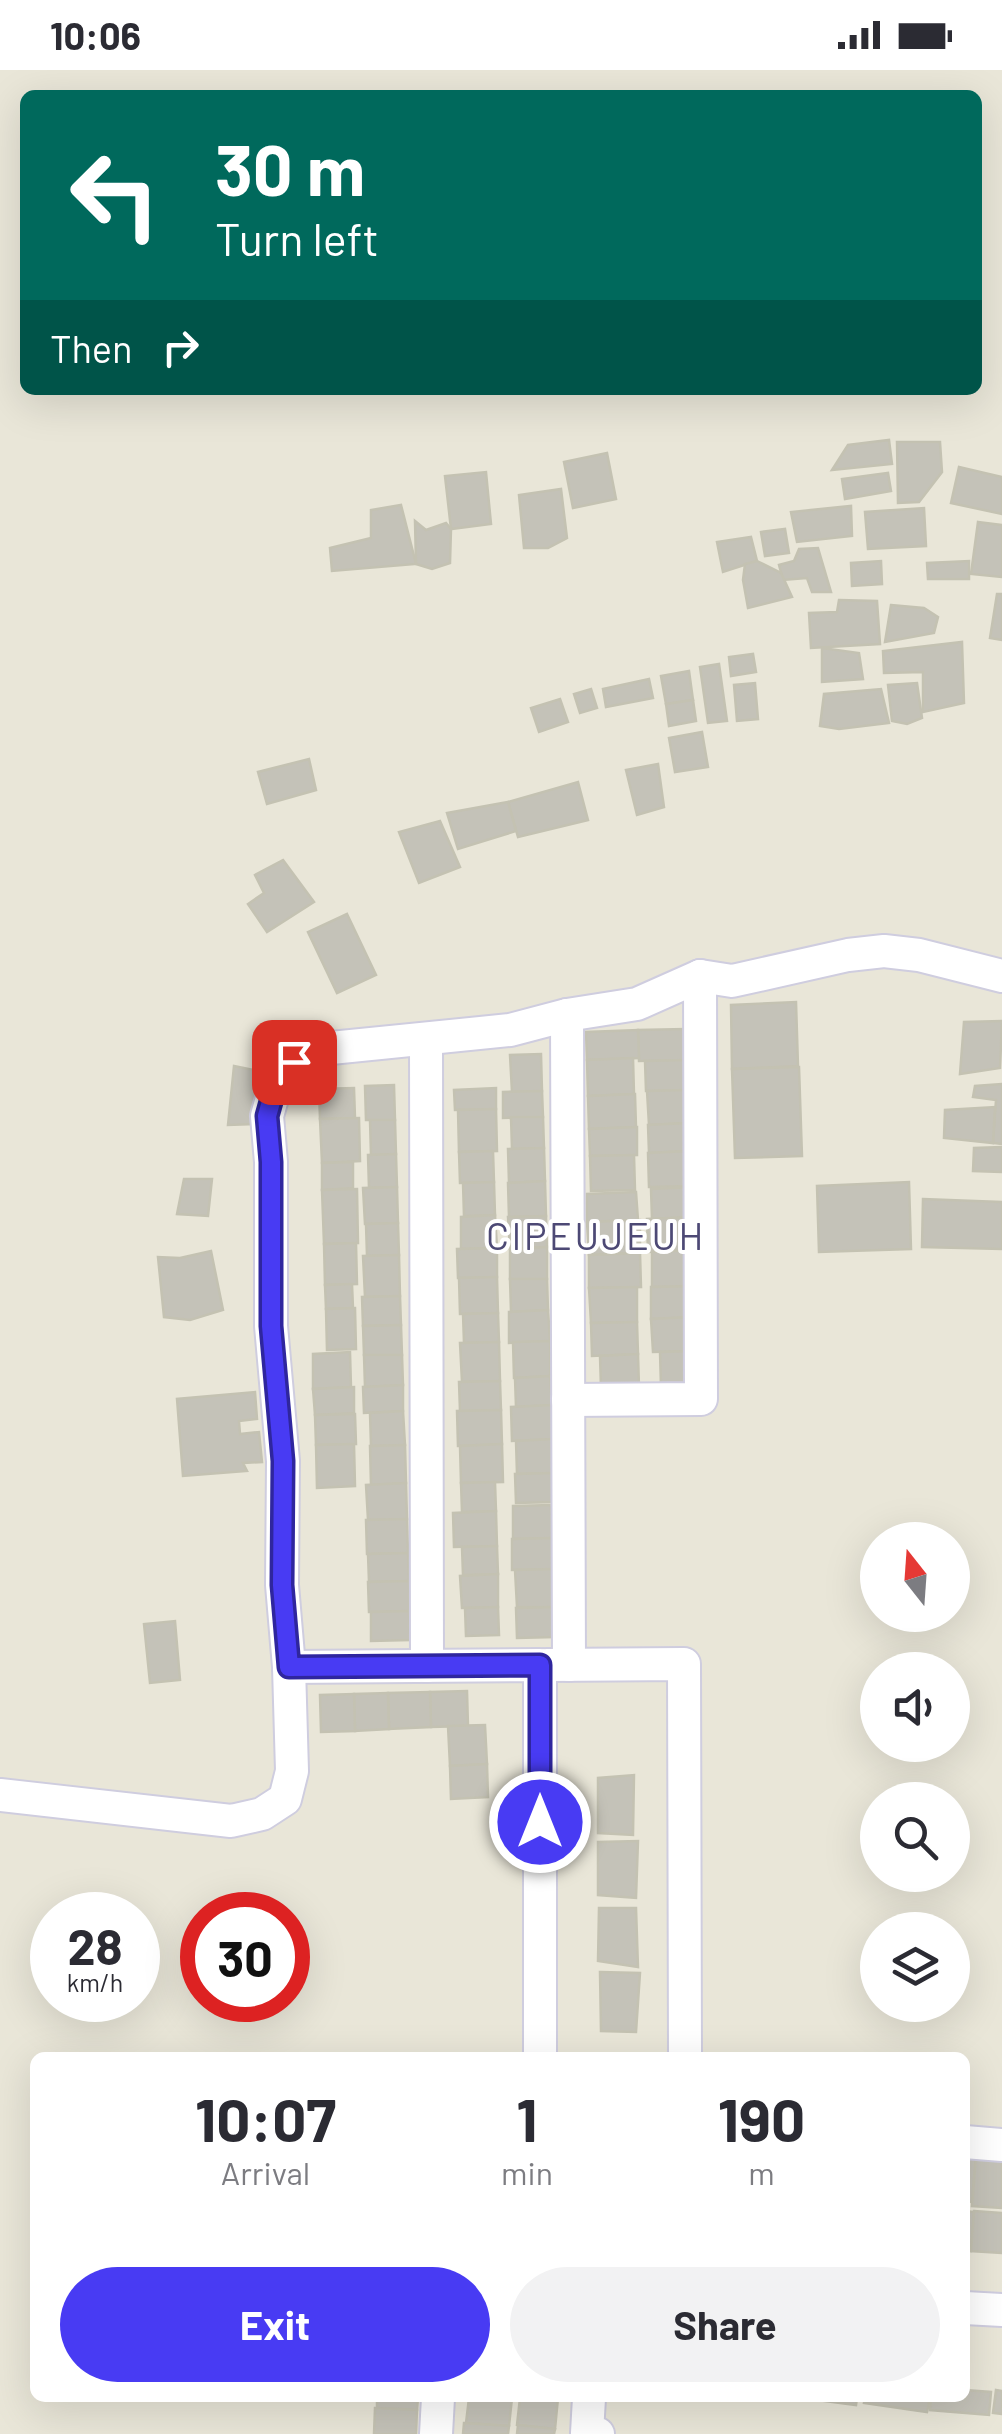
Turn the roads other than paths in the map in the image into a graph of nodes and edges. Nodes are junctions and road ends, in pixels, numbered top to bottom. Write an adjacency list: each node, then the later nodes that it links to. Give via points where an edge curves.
1 (700, 976): 2 (street, via 732,981 884,950); 3 (street, via 637,1004); 5 (street, via 701,1399)
2 (1002, 976)
3 (568, 1016): 4 (street); 5 (street)
4 (426, 1039): 7 (street); 8 (street, via 321,1049 294,1062 276,1084 267,1116)
5 (568, 1400): 6 (street)
6 (554, 1665): 7 (street); 10 (street); 11 (street, via 684,1664)
7 (427, 1666): 8 (street)
8 (289, 1667): 9 (street, via 292,1771 284,1799 262,1814 231,1820)
9 (0, 1795)
10 (540, 2052)
11 (685, 2052)
12 (970, 2142): 13 (street)
13 (1002, 2144)
14 (970, 2308): 15 (street)
15 (1002, 2310)
16 (438, 2402): 18 (street)
17 (589, 2402): 19 (street)
18 (436, 2434)
19 (587, 2434): 20 (street)
20 (598, 2434)

